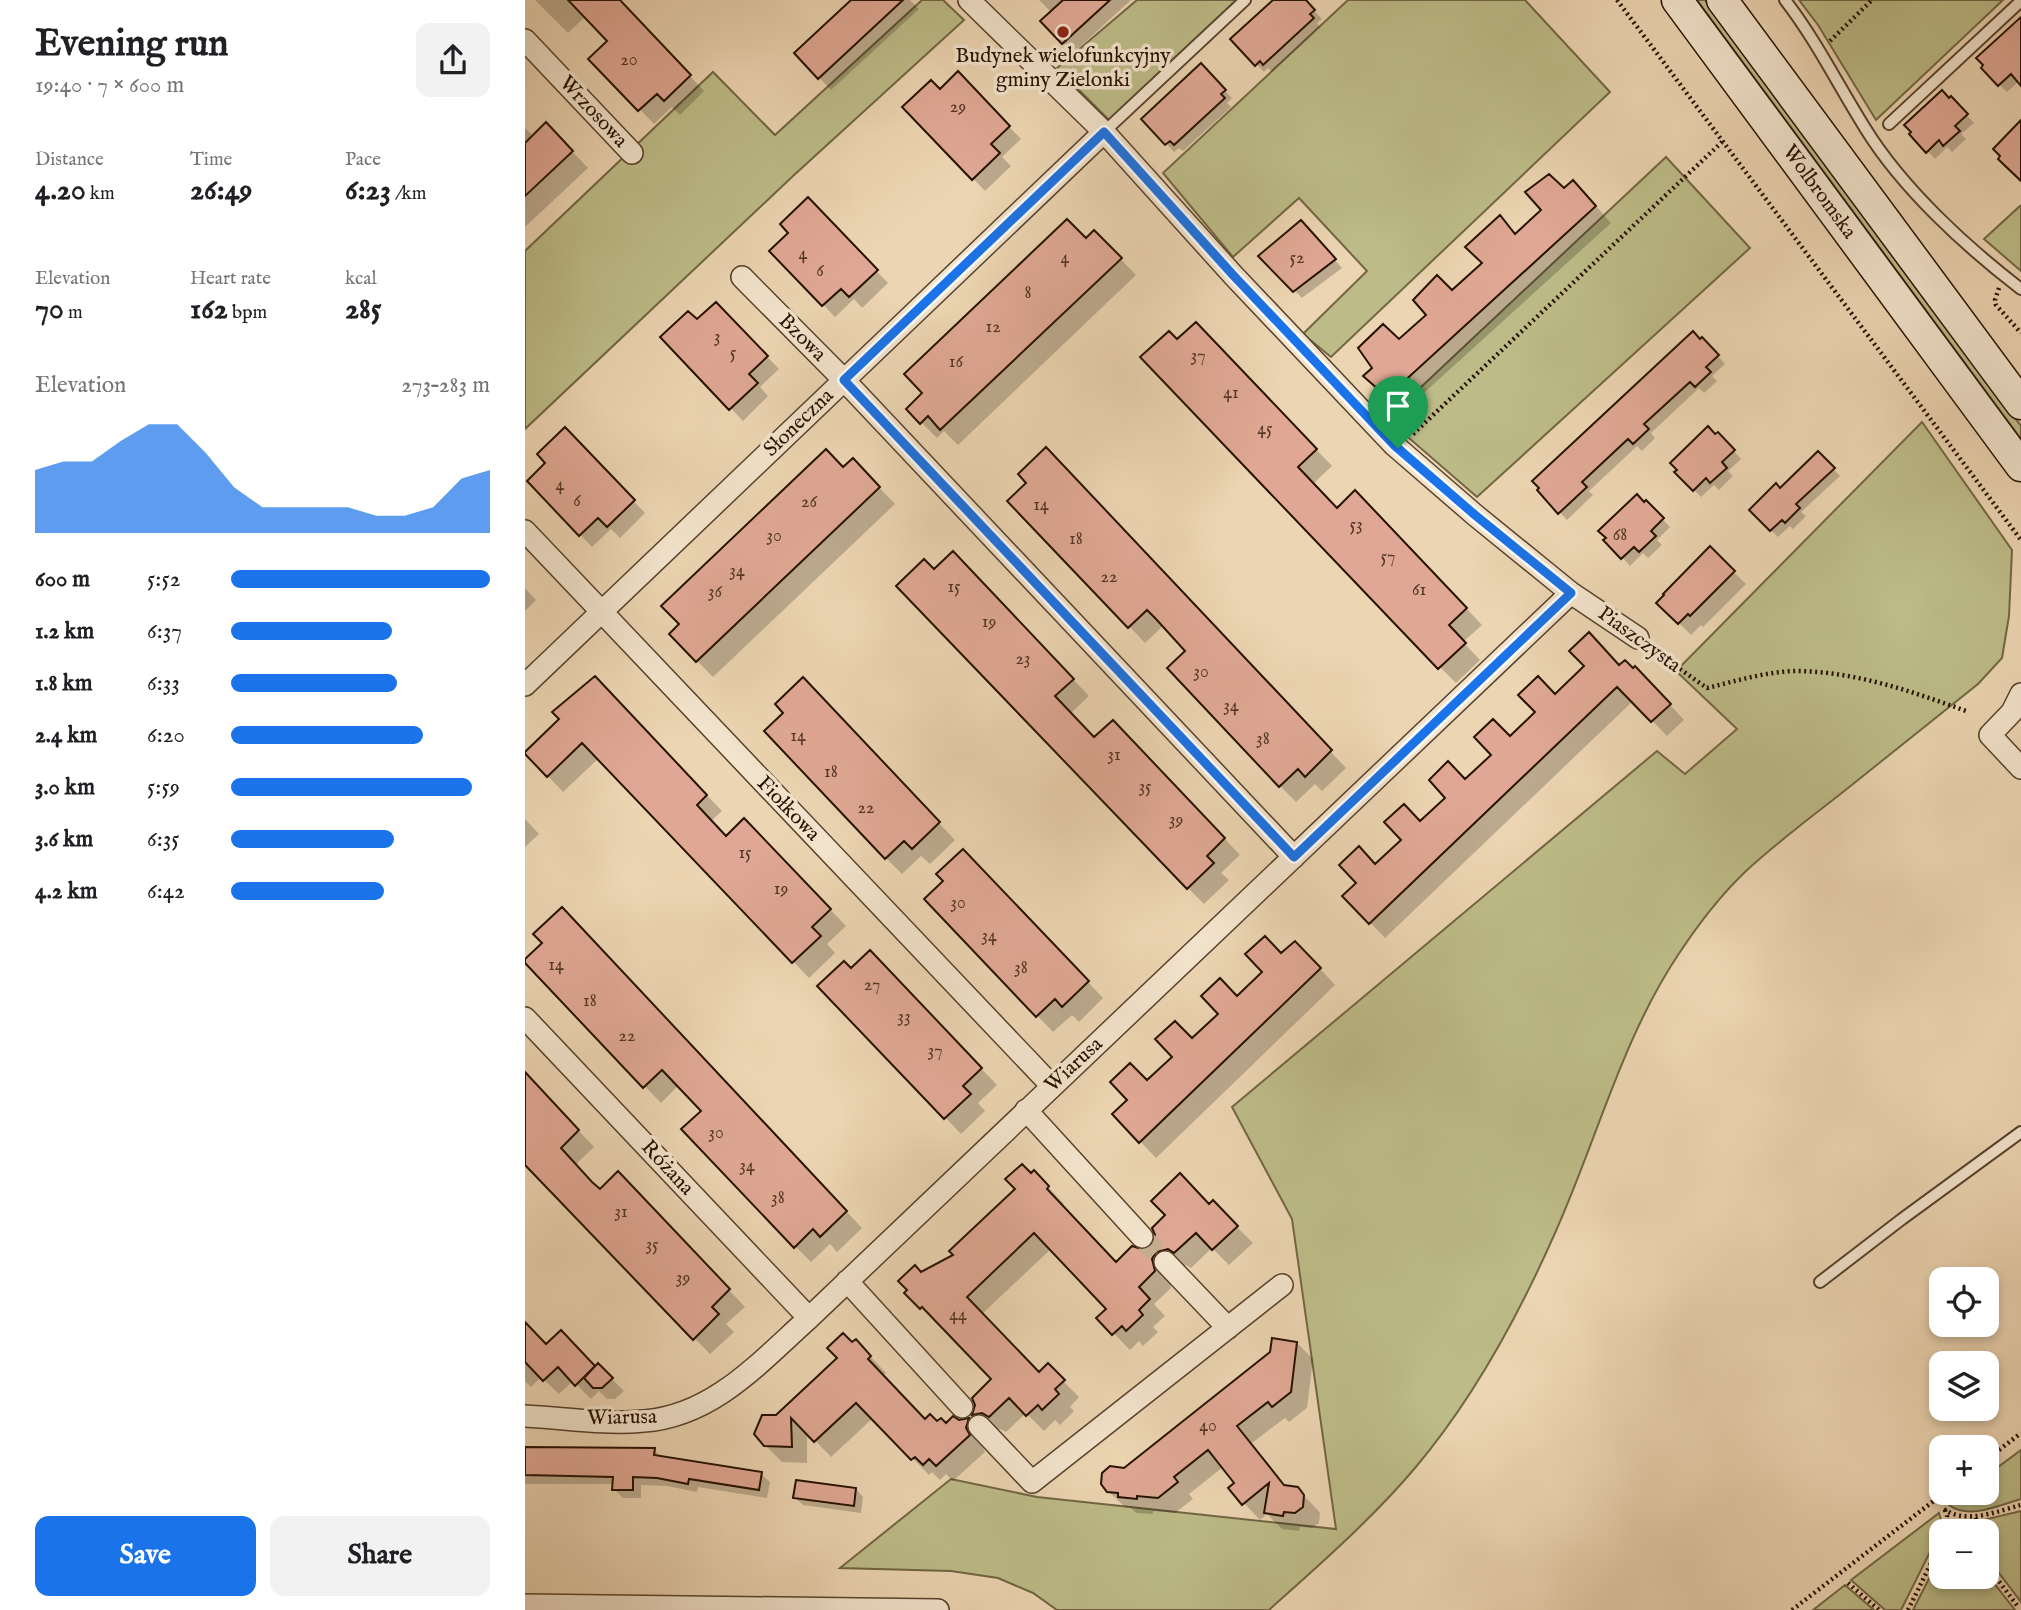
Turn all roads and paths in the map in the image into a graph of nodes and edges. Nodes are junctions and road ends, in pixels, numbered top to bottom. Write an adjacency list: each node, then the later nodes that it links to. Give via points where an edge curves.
1 (969, 0): 13 (street, Piaszczysta)
2 (1245, 0): 13 (lane)
3 (1617, 0): 14 (path)
4 (1677, 0): 23 (main road, Wolbromska)
5 (1722, 0): 21 (main road, Wolbromska)
6 (1785, 0): 10 (lane)
7 (1872, 0): 10 (path)
8 (2021, 1): 12 (lane)
9 (525, 40): 11 (street, Wrzosowa)
10 (1820, 51): 16 (lane, via 1865,129 1917,196)
11 (532, 62): 15 (street, Wrzosowa)
12 (1889, 124)
13 (1104, 132): 20 (street, Słoneczna); 22 (street, Piaszczysta)
14 (1723, 142): 22 (path); 25 (path)
15 (632, 153)
16 (2005, 276): 18 (lane); 19 (path, via 1996,306)
17 (742, 277): 20 (street, Bzowa)
18 (2021, 289)
19 (2021, 333)
20 (844, 380): 27 (street, Słoneczna); 33 (street, Bzowa)
21 (2021, 404)
22 (1398, 448): 26 (street, Piaszczysta)
23 (2021, 466)
24 (525, 531): 27 (street, Fiołkowa)
25 (2021, 540)
26 (1571, 593): 28 (street, Piaszczysta); 33 (street, Wiarusa)
27 (601, 613): 29 (street, Słoneczna); 35 (street, Fiołkowa)
28 (1638, 638): 31 (path, Piaszczysta, via 1707,688 1796,671 1899,687)
29 (525, 685)
30 (2018, 705): 32 (street, via 1990,734)
31 (1966, 711)
32 (2021, 768)
33 (1294, 857): 35 (street, Wiarusa)
34 (525, 1018): 43 (street, Różana)
35 (1052, 1086): 36 (street, Wiarusa)
36 (1026, 1110): 38 (street); 40 (street, Wiarusa)
37 (2020, 1135): 41 (lane)
38 (1142, 1237)
39 (1165, 1262): 44 (street)
40 (847, 1281): 43 (street, Wiarusa); 45 (street)
41 (1820, 1282)
42 (1282, 1285): 44 (street)
43 (809, 1318): 46 (street, Wiarusa, via 739,1382 685,1412 625,1422)
44 (1228, 1328): 47 (street, via 1032,1482)
45 (962, 1408)
46 (525, 1416)
47 (979, 1426)
48 (2021, 1433): 49 (path)
49 (1999, 1450)
50 (1929, 1505): 61 (path)
51 (2021, 1505): 52 (path)
52 (1976, 1516): 53 (path, via 1944,1509); 54 (path)
53 (1947, 1519)
54 (1976, 1519)
55 (1929, 1567): 63 (path)
56 (1999, 1581): 59 (path)
57 (1848, 1583): 62 (path)
58 (525, 1605): 60 (street)
59 (2019, 1608)
60 (938, 1610)
61 (1792, 1610)
62 (1879, 1610)
63 (1908, 1610)

